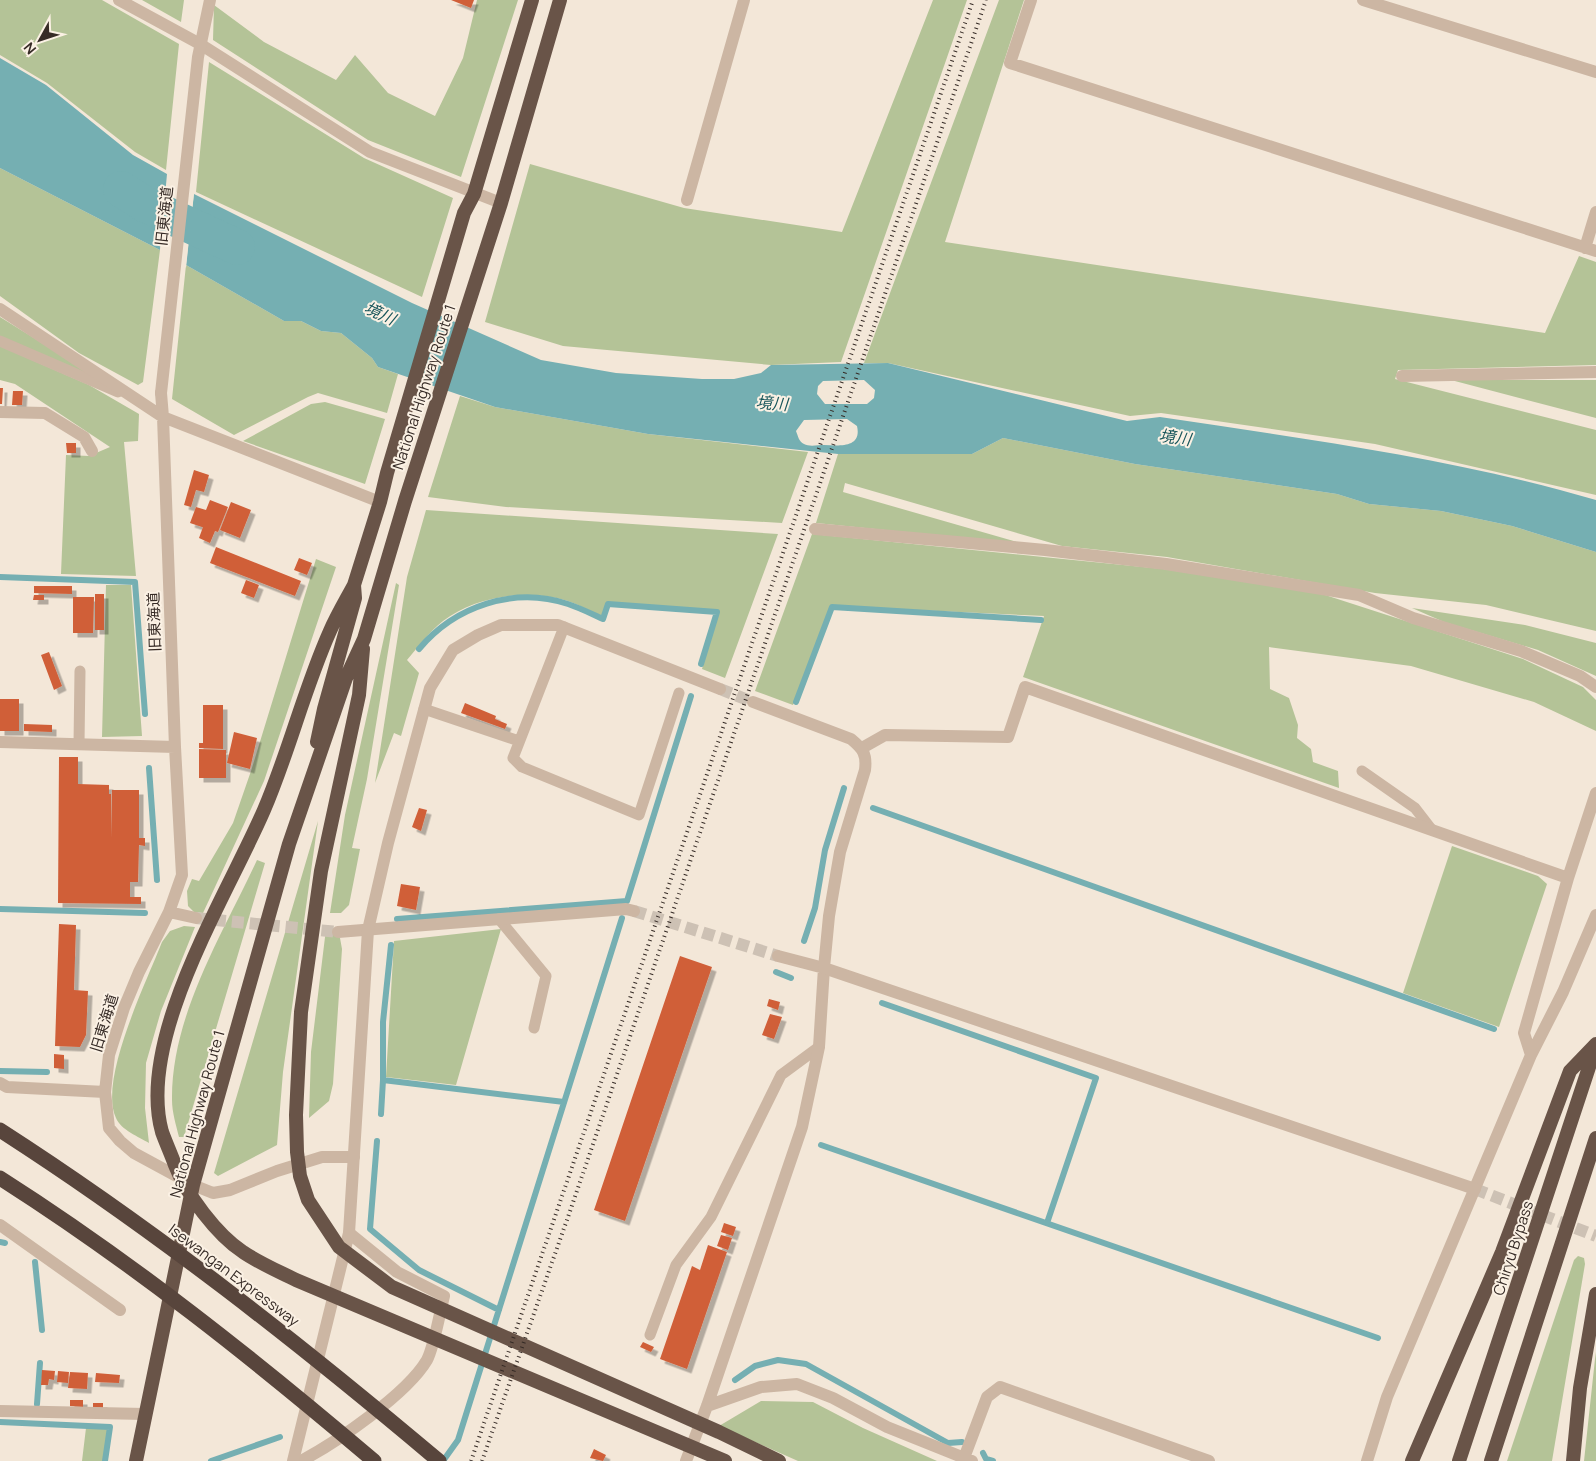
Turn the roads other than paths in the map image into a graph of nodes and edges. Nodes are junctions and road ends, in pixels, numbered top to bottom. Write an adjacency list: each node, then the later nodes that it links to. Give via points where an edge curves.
1 (118, 0): 8 (street)
2 (210, 0): 8 (street, 旧東海道)
3 (532, 0): 10 (highway, National Highway Route 1)
4 (560, 0): 12 (highway, National Highway Route 1)
5 (744, 0): 11 (street)
6 (1031, 0): 14 (street, via 1010,63)
7 (1363, 0): 9 (street)
8 (200, 44): 10 (street, via 370,152); 21 (street, 旧東海道, via 161,393)
9 (1596, 72)
10 (474, 194): 12 (street); 23 (highway, National Highway Route 1, via 464,213)
11 (687, 200)
12 (501, 204): 27 (highway, National Highway Route 1)
13 (1596, 212): 14 (street)
14 (1590, 250)
15 (0, 309): 19 (street)
16 (0, 341): 19 (lane)
17 (1596, 372): 18 (street)
18 (1402, 376)
19 (146, 404): 21 (street)
20 (0, 412): 22 (street, via 45,413 84,437)
21 (163, 417): 23 (street); 37 (street, 旧東海道)
22 (92, 451)
23 (380, 502): 25 (highway, National Highway Route 1)
24 (815, 529): 29 (street, via 1166,564 1359,595 1413,618 1521,651 1580,676)
25 (354, 585): 40 (highway, National Highway Route 1, via 355,598 324,709); 80 (highway, via 330,630 264,810 177,999 166,1034 158,1098 162,1130 183,1184 216,1227 242,1251 296,1280)
26 (564, 627): 30 (street); 33 (street, via 501,625 453,650 430,688); 34 (lane)
27 (364, 639): 40 (highway, National Highway Route 1, via 346,678); 81 (highway, via 359,695 332,812 301,1012 296,1115 300,1176 308,1200 339,1247 392,1287)
28 (80, 672): 36 (lane)
29 (1596, 687)
30 (720, 689)
31 (679, 694): 34 (lane, via 639,815 522,767 513,758)
32 (753, 702): 38 (street, via 851,738)
33 (424, 709): 34 (lane); 49 (street)
34 (519, 741)
35 (0, 742): 36 (street)
36 (79, 744): 37 (street)
37 (175, 747): 45 (street, 旧東海道, via 182,875)
38 (862, 748): 42 (street, via 885,735 1008,737 1025,687); 52 (street, via 867,757 865,770 840,852)
39 (1362, 771): 42 (lane, via 1415,808)
40 (310, 780): 63 (highway, National Highway Route 1)
41 (1596, 793): 43 (street)
42 (1432, 830): 43 (street)
43 (1568, 878): 56 (street, via 1524,1033)
44 (634, 911): 48 (street)
45 (169, 912): 47 (street); 58 (street, 旧東海道, via 124,1008 110,1055)
46 (1596, 915): 56 (street)
47 (196, 918)
48 (499, 919): 49 (street); 53 (lane, via 546,976)
49 (368, 930): 50 (street); 61 (street)
50 (338, 932)
51 (778, 956): 52 (street)
52 (824, 968): 55 (street); 64 (street)
53 (534, 1028)
54 (1596, 1044): 84 (highway, via 1570,1071 1502,1252); 85 (highway, Chiryu Bypass)
55 (819, 1047): 69 (lane, via 781,1075 711,1217 676,1265); 70 (street, via 802,1127)
56 (1531, 1055): 64 (street)
57 (2, 1089): 58 (street)
58 (105, 1092): 63 (street, 旧東海道, via 109,1128 120,1141 134,1153)
59 (0, 1130): 78 (highway, Isewangan Expressway, via 107,1202 262,1317)
60 (1596, 1138): 86 (highway)
61 (354, 1157): 63 (street, 旧東海道, via 322,1157 213,1193); 66 (street)
62 (0, 1178): 77 (highway, via 102,1247 182,1307)
63 (193, 1185): 72 (highway, National Highway Route 1)
64 (1475, 1189): 83 (street, via 1387,1397)
65 (0, 1225): 68 (street)
66 (349, 1233): 75 (street); 76 (street, via 397,1272 444,1296 428,1359 402,1391)
67 (1596, 1294): 87 (highway, via 1580,1388)
68 (120, 1310)
69 (650, 1335)
70 (707, 1406): 73 (street, via 761,1387 796,1384); 79 (street)
71 (0, 1411): 72 (street)
72 (145, 1414): 74 (highway, National Highway Route 1)
73 (968, 1460): 82 (street, via 987,1397 1000,1387)
74 (136, 1461)
75 (293, 1461)
76 (302, 1461)
77 (374, 1461)
78 (439, 1461)
79 (686, 1461)
80 (725, 1461)
81 (779, 1461)
82 (1209, 1461)
83 (1367, 1461)
84 (1412, 1461)
85 (1459, 1461)
86 (1491, 1461)
87 (1573, 1461)

